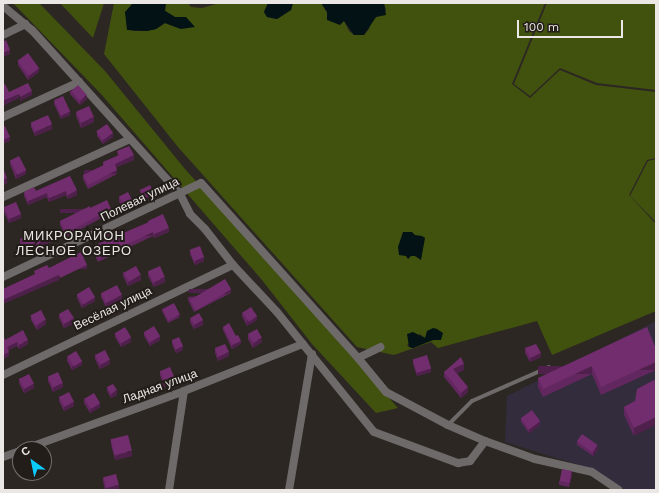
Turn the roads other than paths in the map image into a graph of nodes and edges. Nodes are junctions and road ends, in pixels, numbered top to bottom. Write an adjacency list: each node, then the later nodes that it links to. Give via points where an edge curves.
1 (3, 6): 2 (street)
2 (26, 24): 3 (street); 4 (street)
3 (3, 35)
4 (79, 82): 5 (street); 6 (street)
5 (3, 117)
6 (130, 139): 7 (street); 8 (street)
7 (180, 194): 9 (street, via 190,214); 10 (street, Полевая улица); 14 (street, Полевая улица, via 201,184)
8 (3, 197)
9 (233, 265): 11 (street, via 277,312); 16 (street, Весёлая улица)
10 (3, 277)
11 (302, 344): 13 (street); 17 (street, Ладная улица)
12 (382, 347): 14 (street)
13 (312, 354): 20 (street, via 374,432 458,463 470,461); 22 (street)
14 (358, 358): 18 (street, via 386,392)
15 (549, 367): 18 (lane, via 472,401)
16 (3, 375)
17 (184, 391): 19 (street, Ладная улица); 21 (street)
18 (448, 425): 20 (street)
19 (47, 441)
20 (485, 441): 23 (street, via 535,459 592,472)
21 (169, 490)
22 (289, 490)
23 (619, 490)

